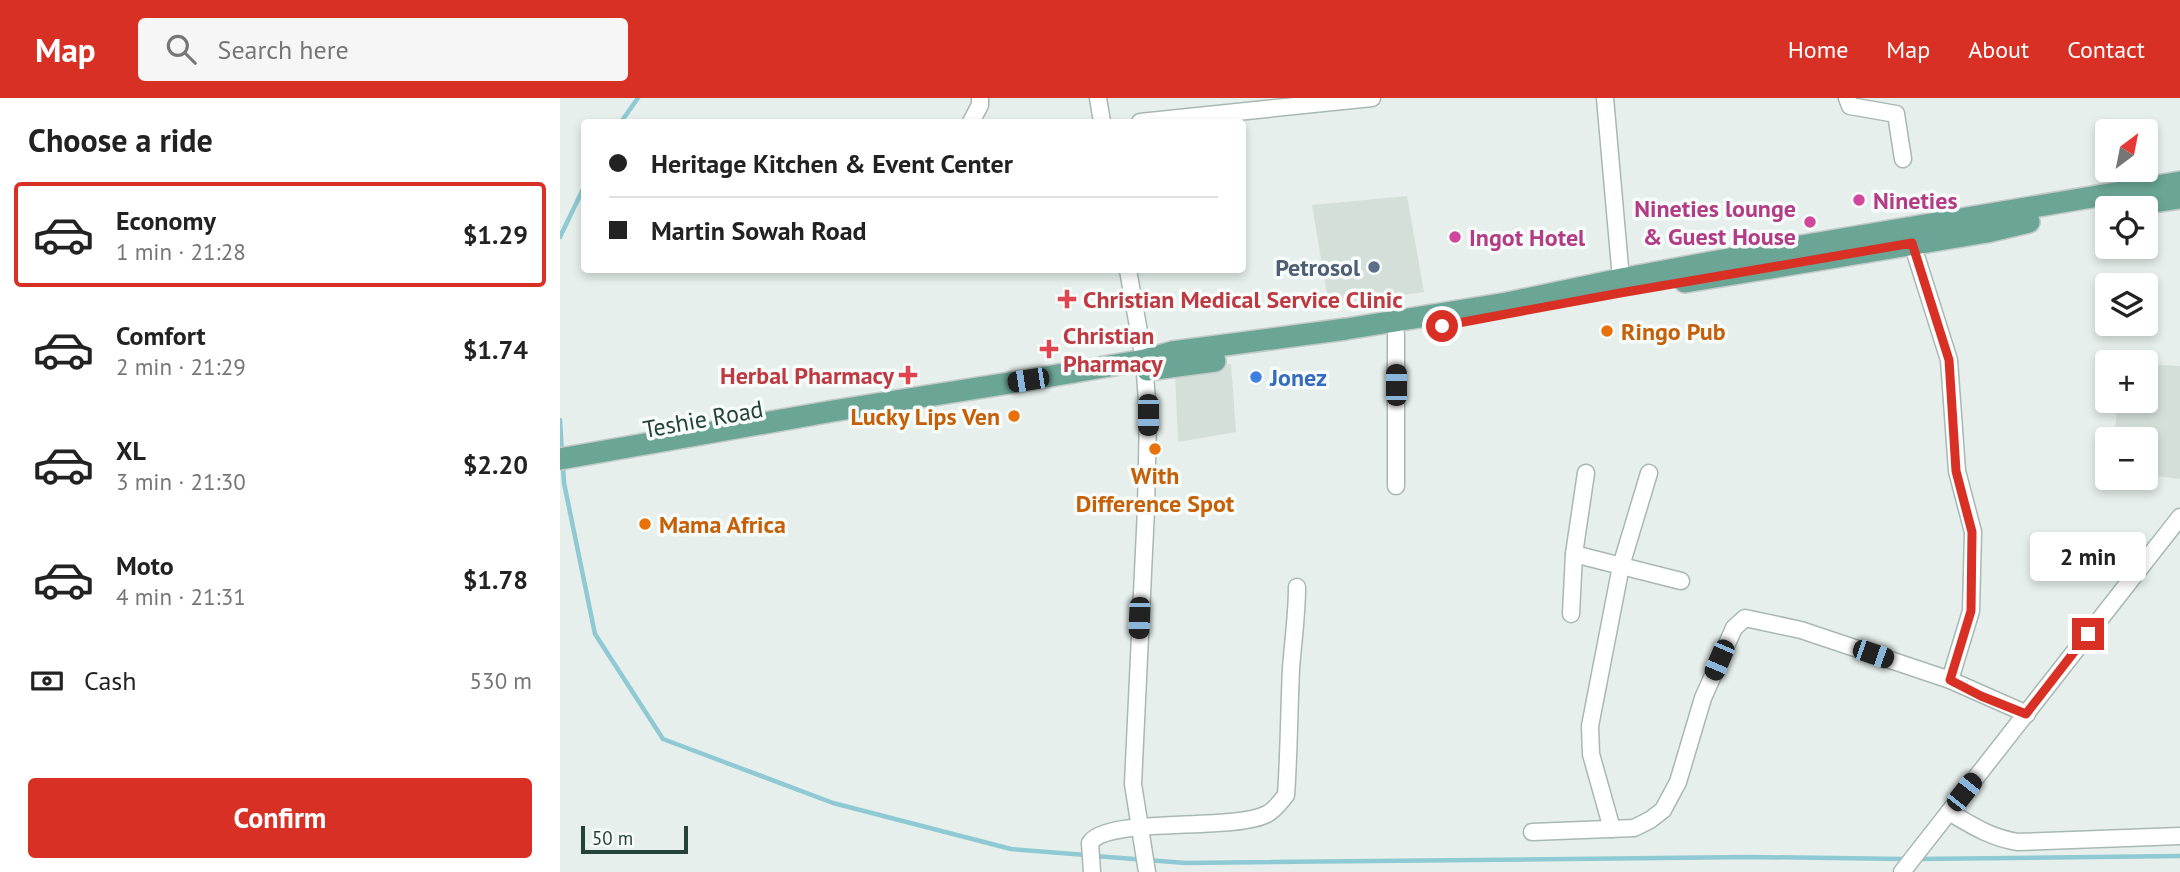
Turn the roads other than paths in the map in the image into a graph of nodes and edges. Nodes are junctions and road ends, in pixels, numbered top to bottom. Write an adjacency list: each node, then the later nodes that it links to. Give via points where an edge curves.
1 (980, 98): 7 (street)
2 (1098, 98): 8 (street)
3 (1372, 98): 6 (street)
4 (1605, 98): 17 (street)
5 (1847, 98): 10 (street, via 1850,106 1896,114)
6 (1239, 105): 9 (street)
7 (973, 119)
8 (1102, 119)
9 (1157, 119)
10 (1903, 159)
11 (2180, 182): 17 (main road)
12 (2180, 198): 13 (main road)
13 (2158, 201)
14 (2095, 210): 15 (main road)
15 (1912, 243): 18 (main road); 31 (street, via 1949,360 1956,471 1972,532 1971,611)
16 (1129, 273): 19 (street)
17 (1621, 279): 19 (main road, via 1507,303 1172,352)
18 (1396, 334): 19 (main road); 24 (street)
19 (1145, 365): 21 (main road, Teshie Road); 34 (street, via 1148,454 1133,784)
20 (560, 458): 21 (main road, Teshie Road)
21 (574, 464)
22 (1586, 473): 26 (street)
23 (1649, 473): 27 (street)
24 (1396, 486)
25 (2180, 517): 32 (street)
26 (1574, 554): 27 (street); 30 (street)
27 (1621, 566): 28 (street); 35 (street, via 1590,726 1591,754)
28 (1681, 581)
29 (1297, 587): 34 (street, via 1286,795 1267,814 1235,822)
30 (1571, 614)
31 (1950, 680): 32 (street); 35 (street, via 1801,630 1745,618 1734,628 1703,698 1678,782 1667,802 1650,820 1634,828)
32 (2026, 714): 33 (street)
33 (1949, 812): 37 (street, via 1987,834 2018,842); 40 (street)
34 (1139, 828): 38 (street, via 1101,833 1090,843); 39 (street)
35 (1612, 829): 36 (street)
36 (1532, 832)
37 (2180, 836)
38 (1091, 872)
39 (1147, 872)
40 (1902, 872)

